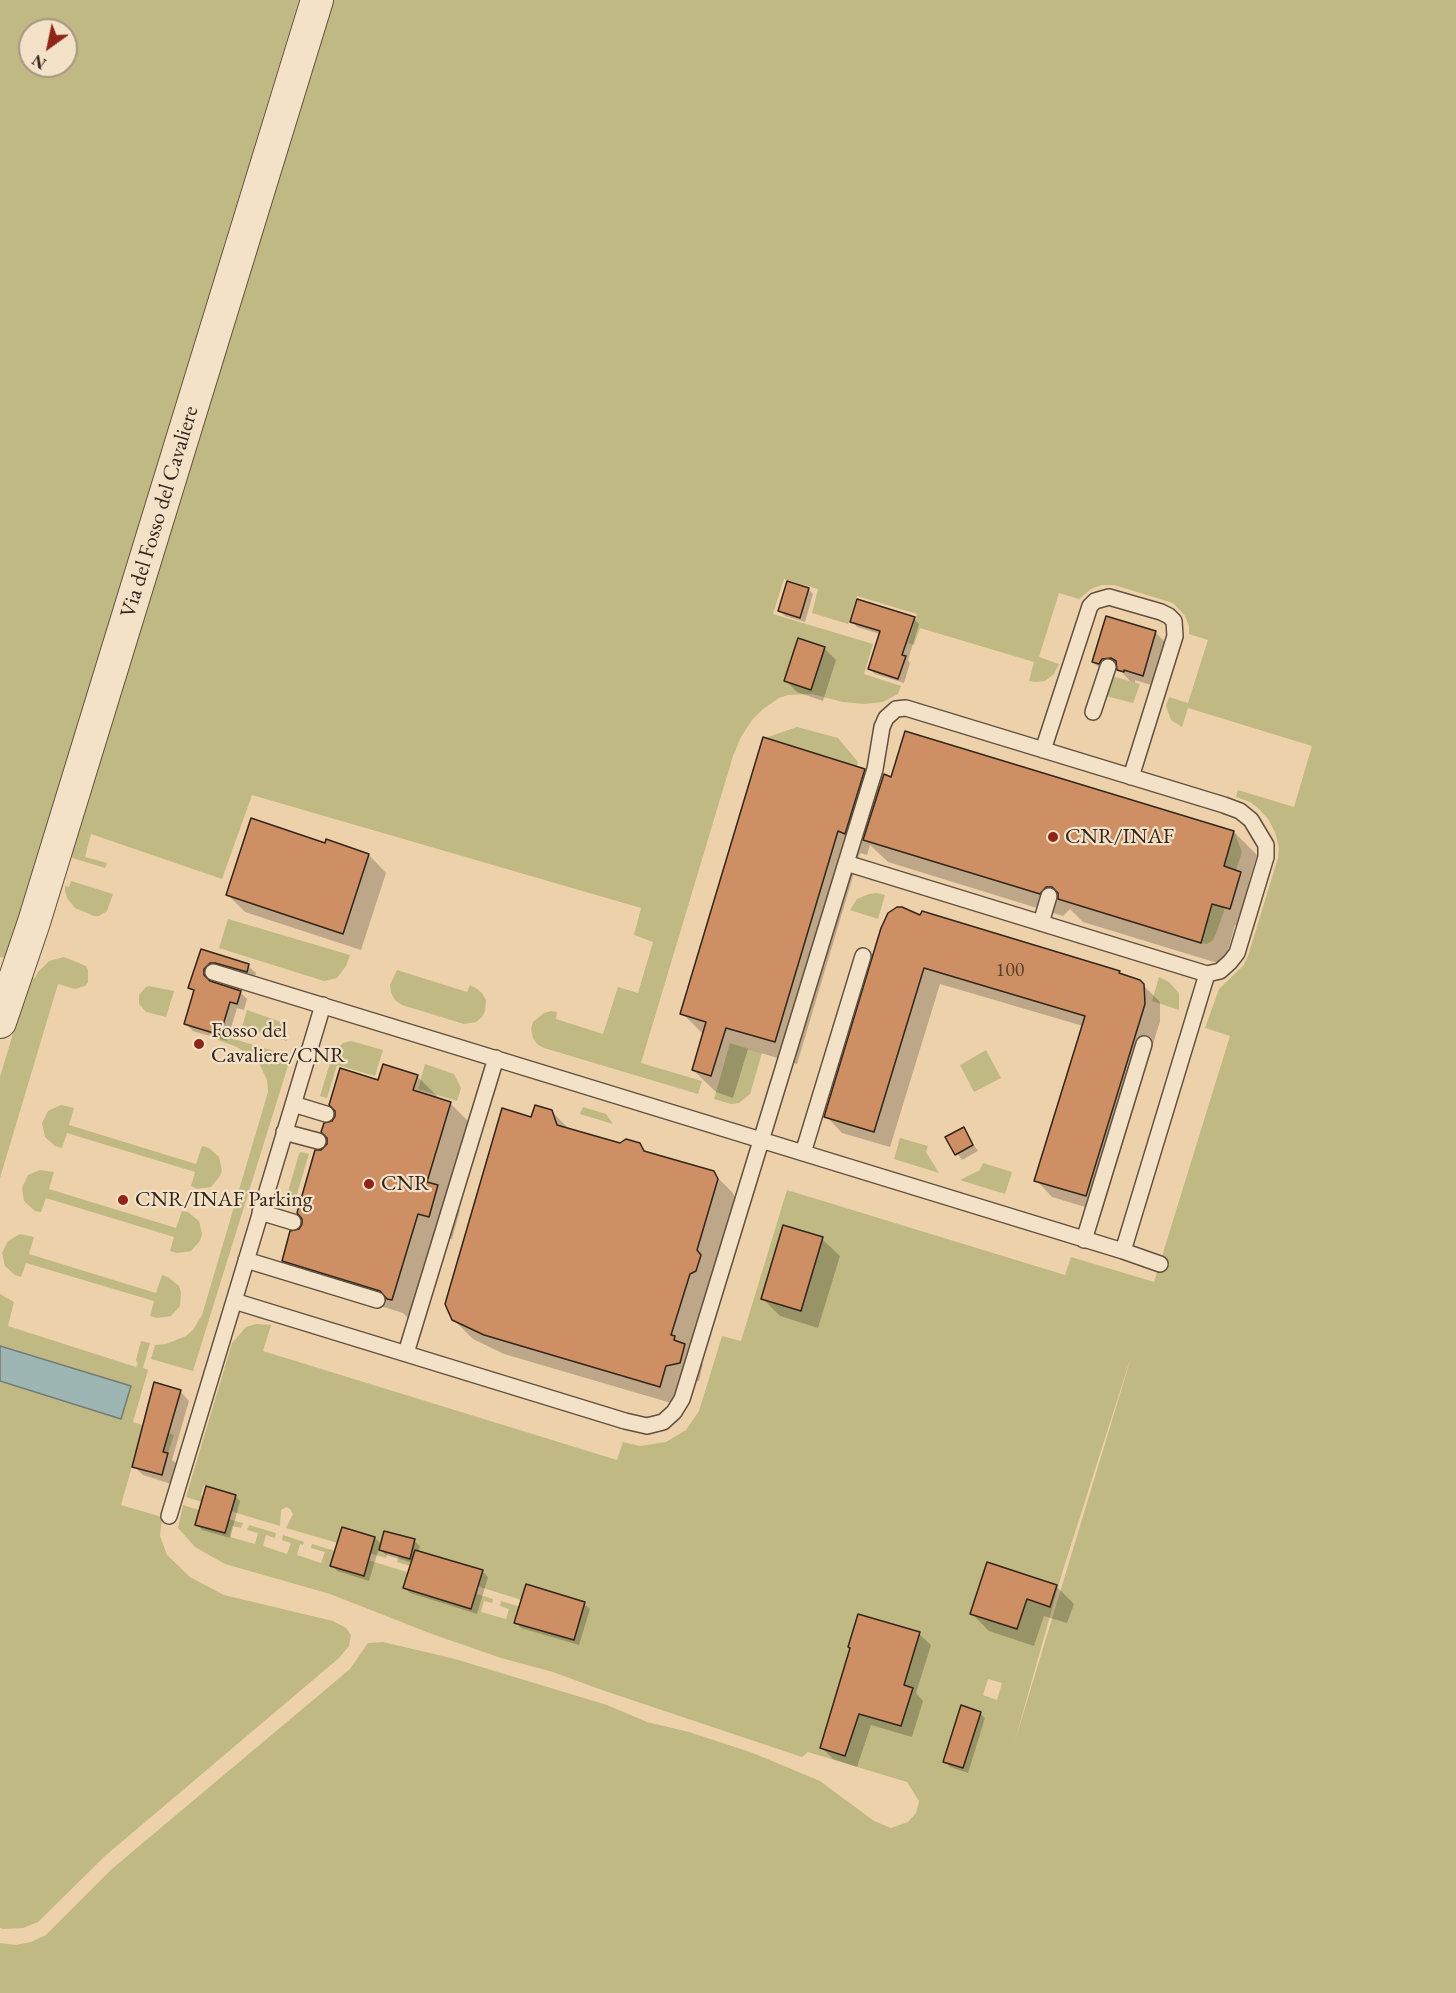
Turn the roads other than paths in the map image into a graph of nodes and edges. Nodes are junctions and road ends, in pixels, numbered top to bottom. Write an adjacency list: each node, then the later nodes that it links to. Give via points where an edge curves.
1 (317, 0): 13 (street, Via del Fosso del Cavaliere)
2 (1108, 667): 3 (lane)
3 (1094, 712)
4 (1043, 750): 5 (lane); 5 (lane, via 1090,606 1109,597 1161,612 1174,621 1175,636); 6 (lane, via 906,708 896,709 882,727 875,769)
5 (1131, 777): 11 (lane, via 1240,811 1251,819 1266,845 1266,857 1237,953 1220,971)
6 (846, 863): 8 (lane); 19 (lane)
7 (1049, 896): 8 (lane)
8 (1041, 923): 11 (lane)
9 (862, 956): 21 (lane)
10 (213, 972): 12 (lane)
11 (1207, 974): 25 (lane)
12 (323, 1005): 15 (lane); 16 (lane)
13 (0, 1022)
14 (1144, 1044): 24 (lane)
15 (496, 1058): 19 (lane); 30 (lane)
16 (293, 1104): 17 (lane); 18 (lane)
17 (326, 1114)
18 (284, 1132): 20 (lane); 22 (lane)
19 (761, 1140): 21 (lane); 30 (lane, via 682,1399 663,1422 647,1426 625,1421)
20 (318, 1142)
21 (803, 1153): 24 (lane)
22 (260, 1212): 23 (lane); 26 (lane)
23 (293, 1222)
24 (1084, 1240): 25 (lane)
25 (1123, 1251): 27 (lane)
26 (246, 1260): 28 (lane); 29 (lane)
27 (1160, 1264)
28 (377, 1300)
29 (234, 1301): 30 (lane); 31 (lane)
30 (406, 1353)
31 (169, 1516)

